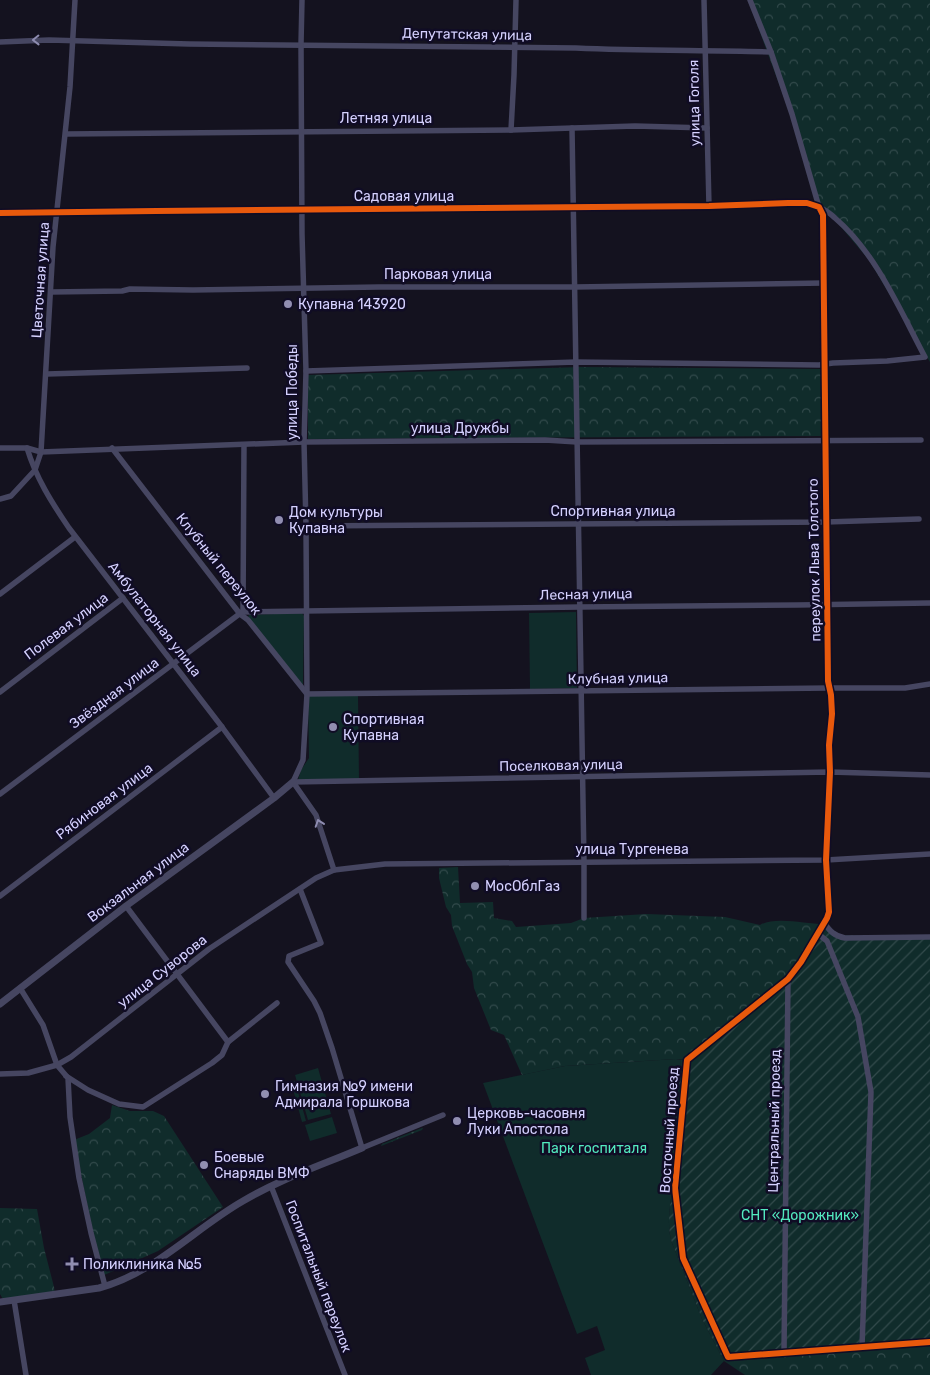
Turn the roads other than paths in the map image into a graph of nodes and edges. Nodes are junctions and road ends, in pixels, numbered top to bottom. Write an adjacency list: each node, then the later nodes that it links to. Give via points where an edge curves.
1 (75, 0): 6 (street, Цветочная улица)
2 (302, 0): 8 (street, улица Победы)
3 (516, 0): 9 (street)
4 (704, 0): 10 (street, улица Гоголя)
5 (750, 0): 11 (street)
6 (73, 40): 7 (street, Депутатская улица, one-way to 7); 8 (street, Депутатская улица); 16 (street, Цветочная улица)
7 (0, 42)
8 (300, 44): 9 (street, Депутатская улица); 15 (street, улица Победы)
9 (515, 47): 10 (street, Депутатская улица); 14 (street)
10 (705, 50): 11 (street, Депутатская улица); 13 (street, улица Гоголя)
11 (771, 52): 18 (street)
12 (572, 128): 13 (street, Летняя улица); 14 (street, Летняя улица); 19 (street)
13 (707, 128): 17 (street, улица Гоголя)
14 (512, 130): 15 (street, Летняя улица)
15 (301, 131): 16 (street, Летняя улица); 20 (street, улица Победы)
16 (66, 134): 22 (street, Цветочная улица)
17 (708, 206): 18 (street, Садовая улица, via 788,203); 19 (street, Садовая улица)
18 (819, 207): 23 (street, переулок Льва Толстого, via 823,215); 28 (street, via 855,238 870,258 925,357)
19 (573, 208): 20 (street, Садовая улица); 25 (street)
20 (302, 210): 22 (street, Садовая улица); 24 (street, улица Победы)
21 (0, 213): 22 (street, Садовая улица)
22 (57, 213): 26 (street, Цветочная улица)
23 (824, 283): 25 (street, Парковая улица); 28 (street, переулок Льва Толстого)
24 (304, 288): 25 (street, Парковая улица); 26 (street, Парковая улица); 30 (street, улица Победы)
25 (575, 288): 27 (street)
26 (51, 292): 31 (street, Цветочная улица)
27 (576, 362): 28 (street); 30 (street); 35 (street)
28 (825, 364): 32 (street, переулок Льва Толстого)
29 (247, 368): 31 (street)
30 (306, 371): 34 (street, улица Победы)
31 (47, 374): 40 (street, Цветочная улица)
32 (825, 440): 33 (street, улица Дружбы); 35 (street, улица Дружбы); 44 (street, переулок Льва Толстого)
33 (921, 440)
34 (304, 442): 35 (street, улица Дружбы); 36 (street, улица Дружбы); 46 (street, улица Победы)
35 (577, 442): 45 (street)
36 (244, 445): 39 (street, улица Дружбы); 54 (street)
37 (0, 448): 38 (street, улица Дружбы)
38 (27, 448): 40 (street, улица Дружбы); 41 (street, Амбулаторная улица)
39 (112, 448): 40 (street, улица Дружбы); 54 (street, Клубный переулок)
40 (42, 452): 41 (street, Цветочная улица)
41 (35, 470): 42 (street, via 11,496); 47 (street, Амбулаторная улица, via 52,503)
42 (0, 499)
43 (919, 519): 44 (street, Спортивная улица)
44 (826, 522): 45 (street, Спортивная улица); 51 (street, переулок Льва Толстого)
45 (579, 524): 46 (street, Спортивная улица); 52 (street)
46 (306, 526): 53 (street, улица Победы)
47 (76, 536): 48 (street); 49 (street, Амбулаторная улица)
48 (0, 594)
49 (122, 598): 55 (street, Амбулаторная улица); 59 (street, Полевая улица)
50 (930, 603): 51 (street, Лесная улица)
51 (827, 605): 52 (street, Лесная улица); 57 (street, переулок Льва Толстого)
52 (580, 607): 53 (street, Лесная улица); 58 (street)
53 (306, 611): 54 (street, Лесная улица); 60 (street, улица Победы)
54 (242, 613): 55 (street, Звёздная улица); 60 (street, Клубный переулок)
55 (174, 664): 61 (street, Амбулаторная улица); 66 (street, Звёздная улица)
56 (930, 684): 57 (street, Клубная улица, via 906,688)
57 (830, 688): 58 (street, Клубная улица); 62 (street, переулок Льва Толстого)
58 (581, 691): 60 (street, Клубная улица); 64 (street)
59 (0, 692)
60 (307, 694): 65 (street, улица Победы, via 303,760)
61 (222, 727): 67 (street, Амбулаторная улица); 73 (street, Рябиновая улица)
62 (830, 772): 63 (street, Поселковая улица); 64 (street, Поселковая улица); 69 (street, переулок Льва Толстого)
63 (930, 775)
64 (583, 777): 65 (street, Поселковая улица); 70 (street)
65 (293, 782): 67 (street, Вокзальная улица); 71 (street, one-way to 65, via 316,814)
66 (0, 794)
67 (274, 798): 74 (street, Вокзальная улица)
68 (930, 854): 69 (street, улица Тургенева)
69 (826, 860): 70 (street, улица Тургенева); 76 (street, переулок Льва Толстого, via 829,912)
70 (584, 862): 71 (street, улица Тургенева, via 385,864); 75 (street)
71 (334, 870): 72 (street, улица Суворова)
72 (300, 889): 79 (street, улица Суворова); 89 (street, via 321,943 289,956 288,962 320,1013)
73 (0, 896)
74 (126, 906): 79 (street); 81 (street, Вокзальная улица)
75 (584, 918)
76 (823, 923): 77 (street, Восточный проезд); 78 (street, via 835,935 845,938)
77 (817, 933): 80 (street, Восточный проезд); 95 (street, via 827,941 858,1017 871,1092)
78 (930, 937)
79 (177, 974): 84 (street); 85 (street, улица Суворова)
80 (788, 979): 96 (street, Центральный проезд); 96 (street, Восточный проезд, via 687,1060 675,1188 683,1258 728,1357)
81 (20, 988): 83 (street, Вокзальная улица); 85 (street, via 43,1025)
82 (277, 1003): 84 (street)
83 (0, 1004)
84 (228, 1042): 87 (street, via 212,1063 143,1107 119,1104)
85 (57, 1065): 86 (street, улица Суворова, via 28,1073); 87 (street)
86 (0, 1074)
87 (68, 1078): 91 (street, via 79,1178)
88 (443, 1116): 89 (street)
89 (362, 1148): 90 (street)
90 (270, 1186): 91 (street, via 237,1204 156,1262); 98 (street, Госпитальный переулок)
91 (105, 1286): 92 (street)
92 (14, 1300): 93 (street); 97 (street)
93 (0, 1302)
94 (930, 1342): 95 (street)
95 (862, 1347): 96 (street)
96 (784, 1353)
97 (26, 1375)
98 (344, 1375)

